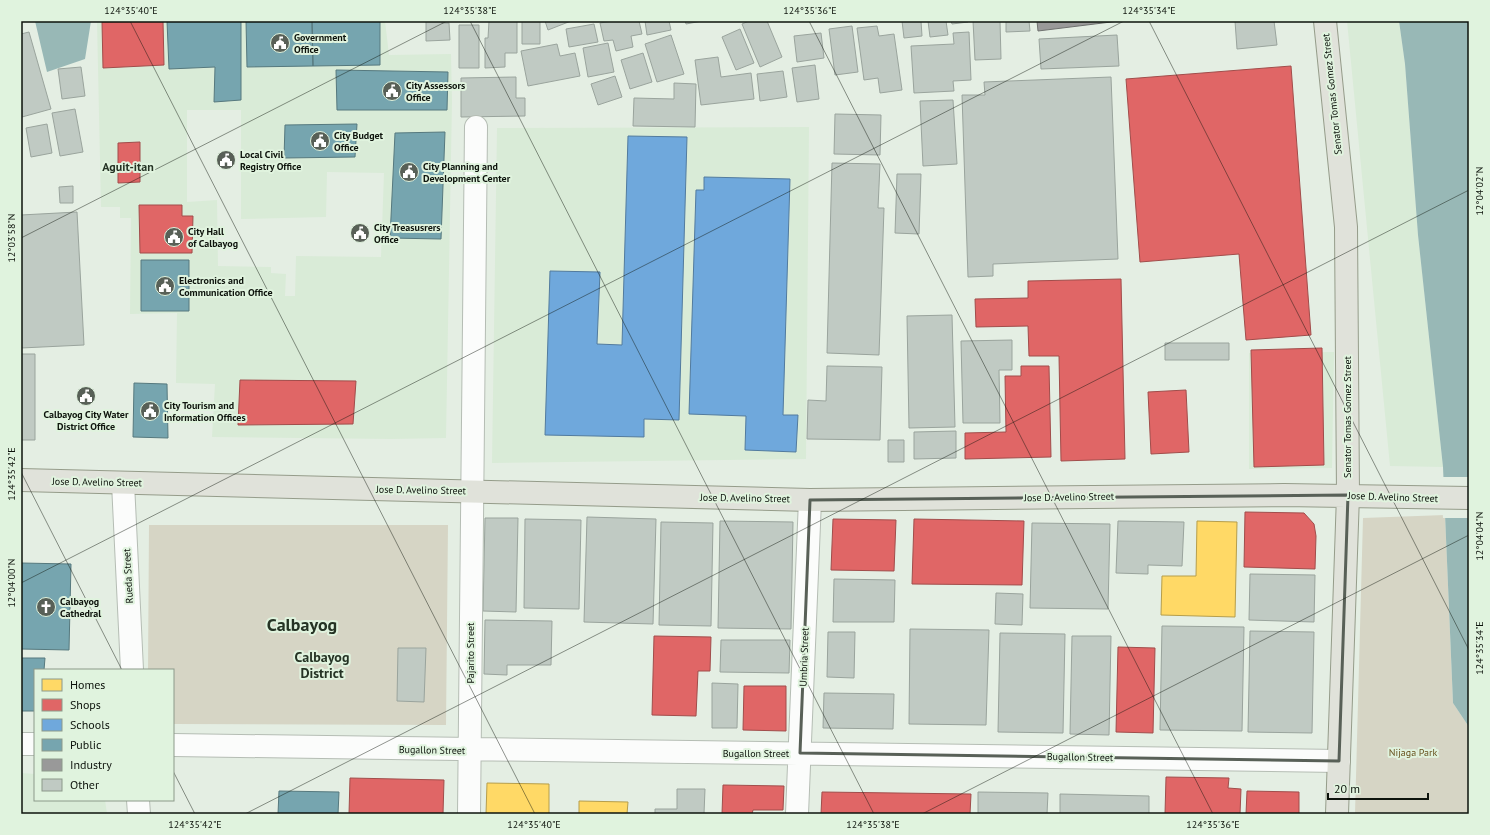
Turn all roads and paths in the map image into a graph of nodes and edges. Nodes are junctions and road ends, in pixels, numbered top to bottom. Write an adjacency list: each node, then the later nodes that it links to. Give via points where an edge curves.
1 (1325, 21): 6 (main road, Senator Tomas Gomez Street, via 1346,227)
2 (476, 127): 5 (street, Pajarito Street)
3 (21, 480): 4 (main road, Jose D. Avelino Street)
4 (123, 483): 5 (main road, Jose D. Avelino Street); 9 (street, Rueda Street)
5 (471, 492): 8 (main road, Jose D. Avelino Street); 13 (street, Pajarito Street)
6 (1348, 495): 7 (main road, Jose D. Avelino Street); 8 (main road, Jose D. Avelino Street); 15 (main road, Senator Tomas Gomez Street)
7 (1469, 498)
8 (810, 500): 14 (street, Umbria Street)
9 (132, 669)
10 (21, 744): 11 (street)
11 (34, 744)
12 (174, 745): 13 (street, Bugallon Street)
13 (469, 750): 14 (street, Bugallon Street); 18 (street, Pajarito Street)
14 (800, 753): 15 (street, Bugallon Street); 19 (street, Umbria Street)
15 (1340, 761): 20 (main road, Senator Tomas Gomez Street)
16 (138, 801): 17 (street)
17 (139, 814)
18 (469, 814)
19 (797, 814)
20 (1337, 814)

